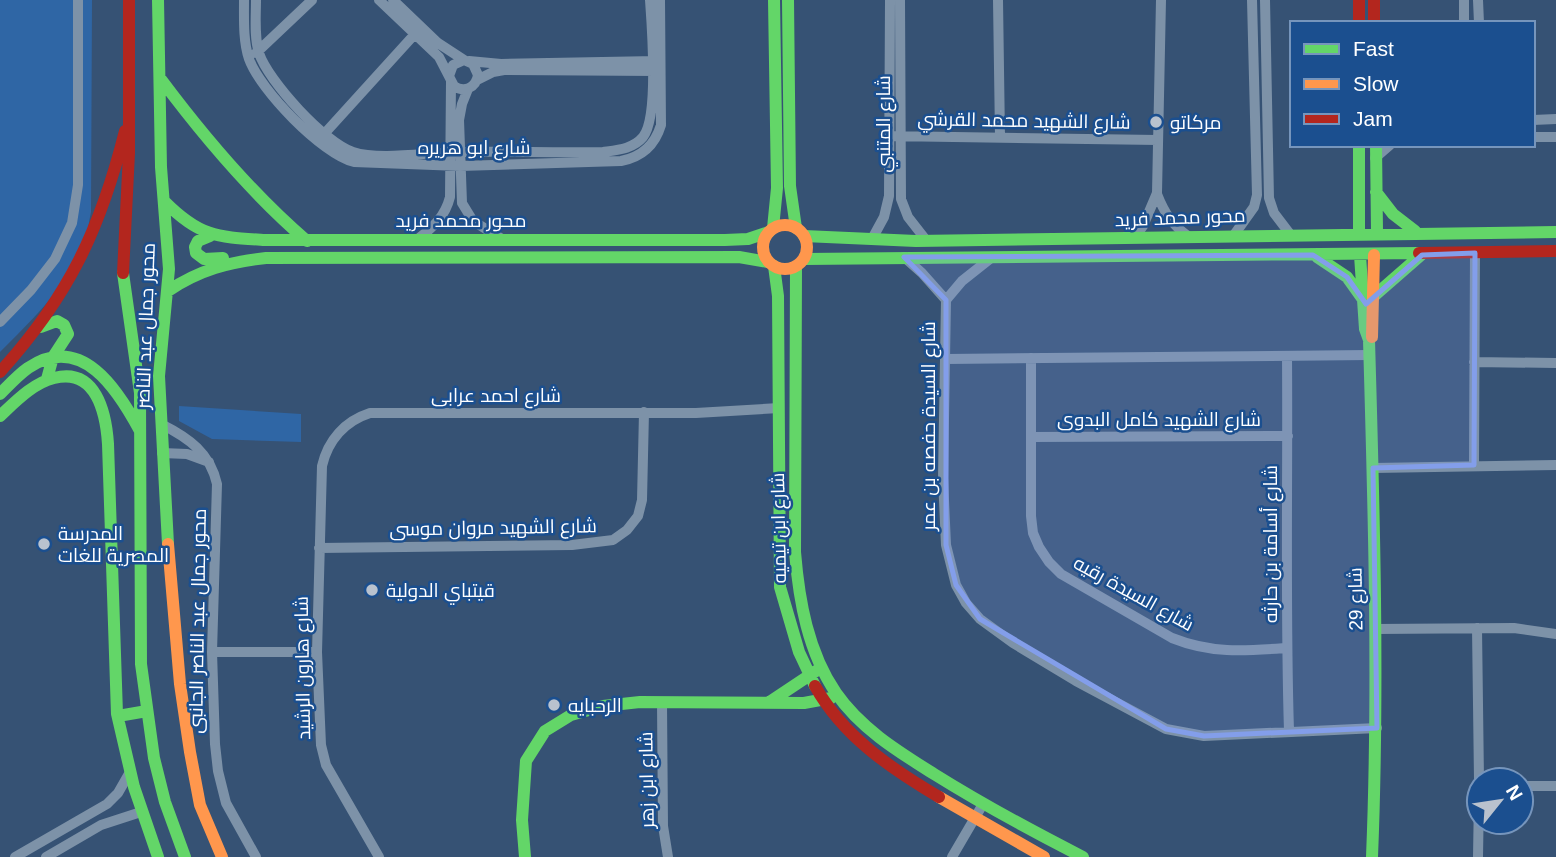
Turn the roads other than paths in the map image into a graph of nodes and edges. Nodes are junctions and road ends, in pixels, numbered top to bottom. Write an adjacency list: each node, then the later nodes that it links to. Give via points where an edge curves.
1 (78, 0): 86 (street, via 78,185 72,223 51,265)
2 (121, 0): 23 (street)
3 (159, 0): 33 (main road, محور جمال عبد الناصر)
4 (244, 0): 30 (street, شارع ابو هريره)
5 (256, 0): 29 (street, شارع ابو هريره)
6 (312, 0): 29 (street)
7 (379, 0): 28 (street)
8 (393, 0): 31 (street, via 439,43)
9 (650, 0): 32 (street, شارع ابو هريره)
10 (660, 0): 32 (street, شارع ابو هريره)
11 (774, 0): 56 (main road, via 777,198)
12 (788, 0): 59 (main road, via 790,186)
13 (890, 0): 42 (street, شارع المتنبي)
14 (900, 0): 41 (street, شارع المتنبي)
15 (998, 0): 43 (street)
16 (1161, 0): 46 (street)
17 (1252, 0): 52 (street)
18 (1265, 0): 51 (street)
19 (1359, 0): 24 (main road)
20 (1374, 0): 25 (main road)
21 (1464, 0): 26 (street)
22 (1478, 0): 27 (street)
23 (129, 6): 37 (main road, محور جمال عبد الناصر)
24 (1359, 21)
25 (1374, 21)
26 (1464, 21)
27 (1479, 21)
28 (414, 35): 34 (street, via 439,57); 40 (street)
29 (259, 51): 30 (street); 40 (street, شارع ابو هريره, via 278,86)
30 (249, 58): 50 (street, شارع ابو هريره, via 264,86 312,136 343,159)
31 (466, 61): 32 (street); 34 (street, via 453,65); 35 (street, via 476,67)
32 (656, 66): 35 (street, via 503,70); 48 (street, شارع ابو هريره, via 651,120 642,138 625,149); 50 (street, شارع ابو هريره, via 661,125 653,142 639,155 621,161)
33 (160, 78): 55 (main road, محور جمال عبد الناصر); 71 (main road, via 243,178)
34 (450, 79): 36 (street, via 458,88); 48 (street)
35 (477, 80): 36 (street)
36 (468, 89): 48 (street)
37 (130, 114): 87 (main road, via 94,233 74,276); 102 (main road, محور جمال عبد الناصر, via 122,266 138,373)
38 (1556, 119): 39 (street)
39 (1535, 120)
40 (325, 133): 48 (street, شارع ابو هريره, via 343,148 361,154)
41 (901, 135): 42 (street, شارع الشهيد محمد القرشي); 43 (street, شارع الشهيد محمد القرشي); 70 (street, شارع المتنبي, via 901,199)
42 (890, 136): 69 (street, شارع المتنبي, via 888,206)
43 (1000, 137): 46 (street, شارع الشهيد محمد القرشي)
44 (1535, 137): 45 (street)
45 (1556, 137)
46 (1158, 140): 54 (street)
47 (1359, 147): 60 (main road)
48 (455, 152): 50 (street)
49 (1376, 152): 53 (main road)
50 (455, 166): 67 (street, via 446,210); 68 (street, via 465,210 478,226)
51 (1268, 184): 52 (street); 62 (street, via 1274,213)
52 (1256, 185): 63 (street, via 1254,207)
53 (1376, 191): 57 (main road); 58 (main road, via 1393,214)
54 (1157, 193): 65 (street, via 1167,216); 66 (street)
55 (164, 202): 64 (main road, محور محمد فريد, via 188,225); 83 (main road, محور جمال عبد الناصر)
56 (771, 230): 59 (main road, via 785,225); 68 (main road, محور محمد فريد, via 748,239 725,240); 82 (main road, via 763,244)
57 (1377, 231): 58 (main road, محور محمد فريد); 60 (main road, محور محمد فريد)
58 (1415, 231): 61 (main road, محور محمد فريد)
59 (800, 232): 69 (main road, محور محمد فريد); 81 (main road, via 807,251)
60 (1359, 232): 62 (main road, محور محمد فريد)
61 (1556, 232)
62 (1290, 233): 63 (main road, محور محمد فريد)
63 (1234, 235): 65 (main road, محور محمد فريد)
64 (210, 236): 71 (main road, محور محمد فريد); 80 (main road, via 196,244 198,256)
65 (1188, 236): 66 (main road, محور محمد فريد)
66 (1134, 238): 70 (main road, محور محمد فريد)
67 (418, 239): 68 (main road, محور محمد فريد); 71 (main road, محور محمد فريد)
68 (502, 239)
69 (872, 239): 70 (main road, محور محمد فريد)
70 (926, 240)
71 (307, 241)
72 (1556, 251): 73 (main road, محور محمد فريد)
73 (1475, 253): 77 (main road, محور محمد فريد); 93 (street)
74 (1313, 255): 75 (main road, محور محمد فريد); 79 (main road, محور محمد فريد); 84 (main road, via 1331,264)
75 (1360, 255): 76 (main road, محور محمد فريد); 84 (main road, شارع 29)
76 (1374, 255): 77 (main road, محور محمد فريد); 84 (main road, شارع 29)
77 (1422, 255): 84 (main road)
78 (904, 257): 79 (main road, محور محمد فريد); 81 (main road, محور محمد فريد); 85 (street)
79 (992, 257): 85 (street)
80 (233, 262): 82 (main road, محور محمد فريد, via 277,258 739,257); 83 (main road, محور محمد فريد, via 198,271)
81 (800, 263): 82 (main road, via 785,270); 117 (main road, شارع ابن تيميه, via 795,552 804,622)
82 (771, 264): 98 (main road, شارع ابن تيميه, via 778,296)
83 (169, 291): 101 (main road, محور جمال عبد الناصر, via 160,364)
84 (1369, 299): 88 (main road, شارع 29)
85 (946, 300): 92 (street, شارع السيدة حفصه بن عمر)
86 (0, 322)
87 (41, 327): 91 (main road, via 57,321 67,331 67,341); 95 (main road)
88 (1370, 355): 89 (street); 109 (main road, شارع 29)
89 (1287, 356): 90 (street); 103 (street, شارع أسامة بن حارثه)
90 (1031, 358): 92 (street); 104 (street, شارع السيدة رقيه)
91 (52, 359): 96 (main road); 97 (main road, via 27,369); 102 (main road, via 78,360 102,373 118,390)
92 (946, 359): 126 (street, شارع السيدة حفصه بن عمر, via 946,545 956,585 980,619 1076,681 1166,729 1204,736)
93 (1474, 362): 94 (street); 107 (street)
94 (1556, 363)
95 (0, 372)
96 (47, 379): 100 (main road); 124 (main road, via 87,384 103,412)
97 (0, 394)
98 (779, 408): 99 (street, شارع احمد عرابى); 118 (main road, شارع ابن تيميه, via 780,587)
99 (644, 412): 110 (street, شارع احمد عرابى, via 360,416 339,432 324,454); 110 (street, شارع الشهيد مروان موسى, via 640,510 627,530 613,540 572,545)
100 (0, 416)
101 (161, 424): 105 (main road, محور جمال عبد الناصر); 106 (street, via 195,444)
102 (140, 431): 123 (main road, محور جمال عبد الناصر, via 141,664)
103 (1288, 436): 104 (street, شارع الشهيد كامل البدوى); 114 (street, شارع أسامة بن حارثه)
104 (1031, 437): 114 (street, شارع السيدة رقيه, via 1033,533 1049,562 1061,573 1188,644 1232,652)
105 (162, 453): 106 (street, via 187,454); 141 (main road, محور جمال عبد الناصر, via 184,713 200,805)
106 (209, 462): 115 (street, محور جمال عبد الناصر الجانبى, via 217,484)
107 (1474, 465): 108 (street); 109 (street)
108 (1556, 465)
109 (1373, 468): 112 (main road, شارع 29)
110 (319, 548): 116 (street, شارع هارون الرشيد)
111 (1477, 628): 112 (street); 113 (street, via 1524,628); 127 (street)
112 (1375, 629): 125 (main road, شارع 29)
113 (1556, 634)
114 (1286, 648): 126 (street, شارع أسامة بن حارثه)
115 (212, 652): 116 (street); 142 (street, محور جمال عبد الناصر الجانبى, via 215,744 222,790)
116 (317, 652): 143 (street, شارع هارون الرشيد, via 323,755)
117 (821, 668): 118 (main road); 119 (main road, شارع ابن تيميه)
118 (809, 674): 120 (main road, شارع ابن تيميه); 122 (main road)
119 (837, 695): 120 (main road); 131 (main road, شارع ابن تيميه, via 900,753)
120 (824, 700): 122 (main road); 134 (main road, شارع ابن تيميه, via 864,747)
121 (662, 703): 122 (main road); 144 (main road, via 621,702 590,708 561,720 537,740 523,777); 145 (street, شارع ابن زهر, via 663,826)
122 (768, 704)
123 (147, 711): 124 (main road); 140 (main road, محور جمال عبد الناصر, via 165,802)
124 (118, 716): 128 (main road)
125 (1377, 728): 126 (street, شارع السيدة حفصه بن عمر); 149 (main road, شارع 29)
126 (1289, 731)
127 (1479, 766)
128 (130, 771): 132 (main road); 133 (street, via 113,799)
129 (1535, 786): 130 (street)
130 (1556, 786)
131 (983, 804): 134 (street); 148 (main road, شارع ابن تيميه)
132 (141, 812): 135 (street); 139 (main road)
133 (87, 816): 135 (street); 137 (street)
134 (975, 818): 146 (street); 147 (main road, شارع ابن تيميه)
135 (94, 828): 138 (street)
136 (1478, 836): 150 (street)
137 (15, 857)
138 (46, 857)
139 (158, 857)
140 (185, 857)
141 (222, 857)
142 (256, 857)
143 (379, 857)
144 (525, 857)
145 (668, 857)
146 (953, 857)
147 (1044, 857)
148 (1083, 857)
149 (1372, 857)
150 (1478, 857)

